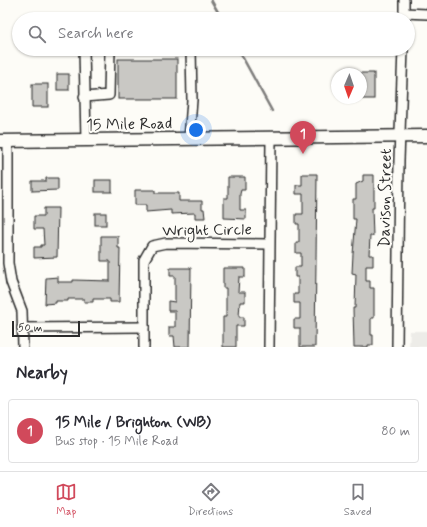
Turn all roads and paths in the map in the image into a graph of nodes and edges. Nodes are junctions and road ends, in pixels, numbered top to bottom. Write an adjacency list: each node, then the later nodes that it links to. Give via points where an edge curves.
1 (404, 0): 2 (street)
2 (404, 12)
3 (427, 14): 4 (street)
4 (415, 15)
5 (84, 56): 9 (street)
6 (110, 56): 9 (street, via 109,95)
7 (192, 56): 13 (street)
8 (403, 56): 11 (street, Davison Street)
9 (84, 97): 14 (street)
10 (427, 136): 11 (main road, 15 Mile Road)
11 (400, 137): 12 (main road, 15 Mile Road); 22 (street, Davison Street)
12 (271, 138): 13 (main road, 15 Mile Road); 16 (street)
13 (189, 139): 14 (main road, 15 Mile Road)
14 (86, 140): 15 (main road, 15 Mile Road)
15 (4, 141): 18 (street, via 8,268 22,311)
16 (269, 244): 17 (street, Wright Circle, via 166,243 152,246 144,260); 21 (street)
17 (144, 327): 18 (street); 20 (street, Wright Circle)
18 (22, 328): 19 (street)
19 (23, 347)
20 (144, 347)
21 (269, 347)
22 (397, 347)

